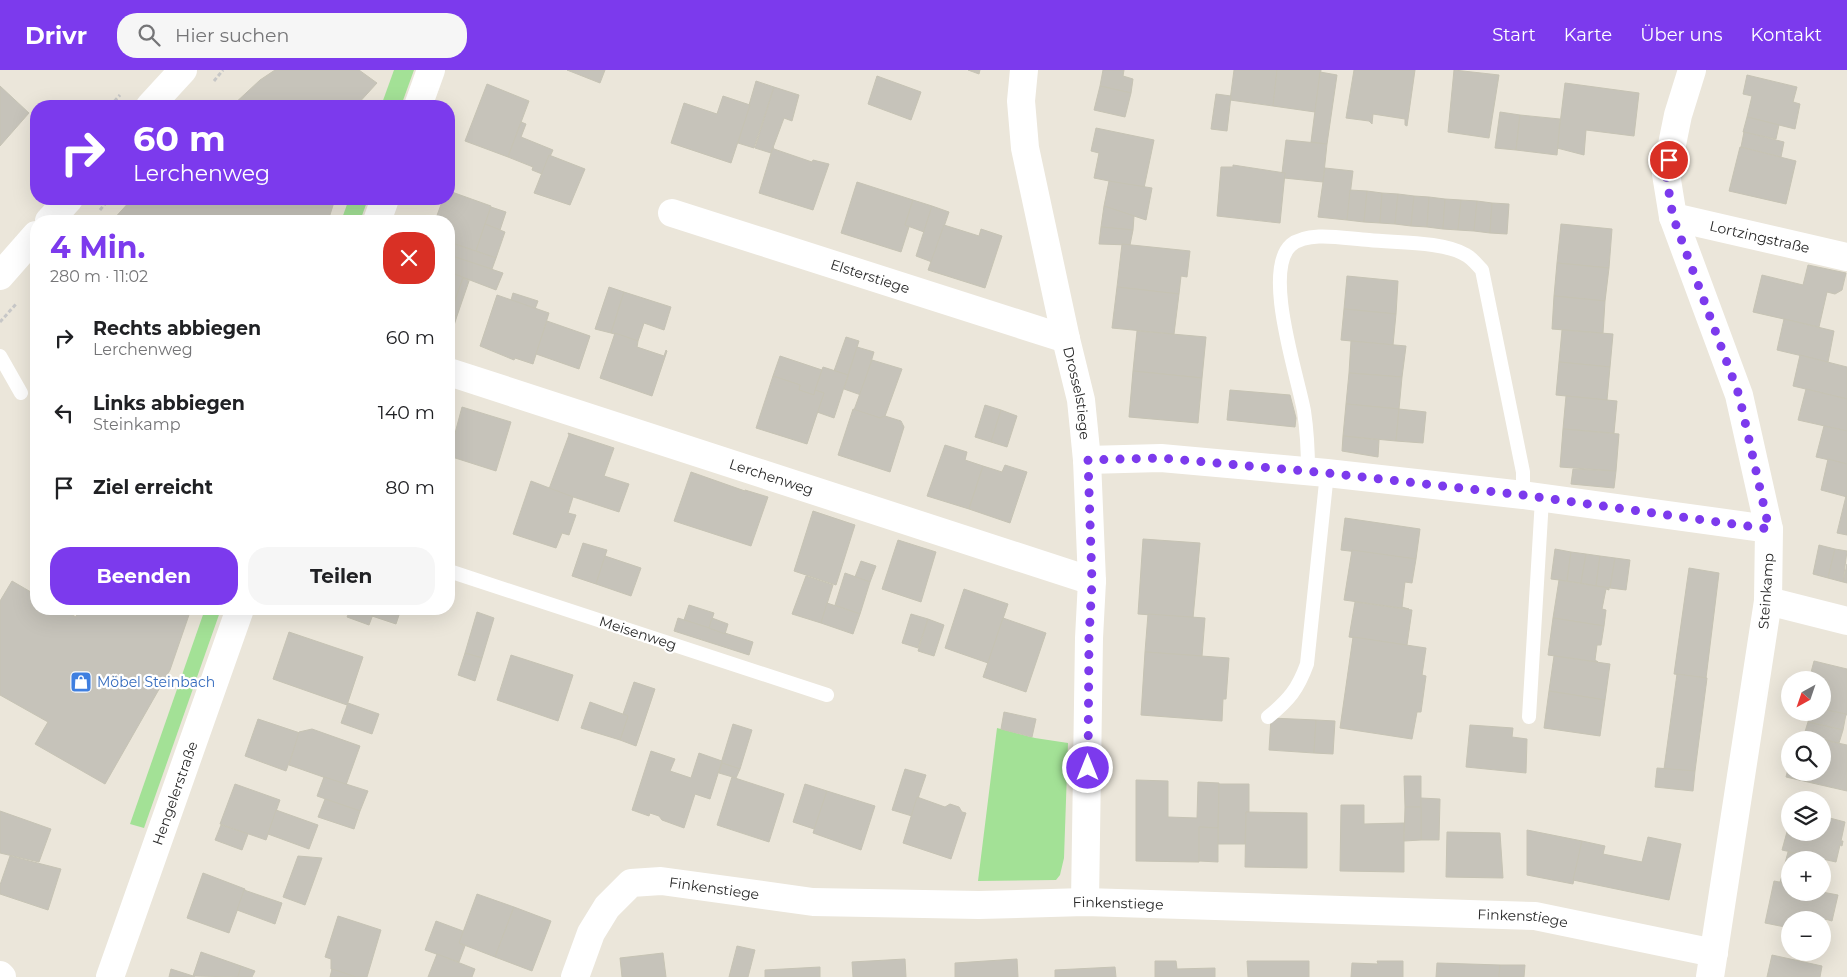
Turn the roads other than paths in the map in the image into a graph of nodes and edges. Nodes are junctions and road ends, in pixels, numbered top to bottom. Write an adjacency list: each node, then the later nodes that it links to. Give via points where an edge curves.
1 (183, 70): 5 (street)
2 (431, 70): 6 (street)
3 (1024, 70): 14 (street, Drosselstiege, via 1021,100 1025,148)
4 (1692, 70): 10 (street, Steinkamp, via 1678,115 1666,174)
5 (156, 100)
6 (420, 100)
7 (64, 205): 9 (street)
8 (672, 213): 14 (street, Elsterstiege)
9 (54, 215)
10 (1673, 217): 12 (street, Lortzingstraße); 21 (street, Steinkamp, via 1739,395)
11 (30, 242): 13 (street)
12 (1847, 256)
13 (0, 276)
14 (1066, 339): 18 (street, Drosselstiege, via 1081,400)
15 (0, 356): 17 (lane)
16 (455, 374): 23 (street, Lerchenweg)
17 (21, 393)
18 (1088, 460): 19 (street, via 1161,458); 23 (street, Drosselstiege)
19 (1318, 472): 20 (street); 20 (lane, via 1308,440 1280,304 1281,275 1291,245 1314,236 1444,247 1466,254 1482,270 1523,472); 28 (lane, via 1307,664 1289,700)
20 (1532, 497): 21 (street); 29 (lane)
21 (1769, 529): 24 (street, Steinkamp)
22 (455, 573): 27 (lane, Meisenweg)
23 (1092, 582): 30 (street, Drosselstiege)
24 (1768, 601): 26 (street); 31 (street, Steinkamp)
25 (238, 615): 32 (street, Hengelerstraße)
26 (1847, 621)
27 (827, 695)
28 (1268, 717)
29 (1529, 717)
30 (1085, 902): 31 (street, Finkenstiege, via 1535,916); 33 (street, Finkenstiege, via 979,905 813,902 661,881 631,883 607,907 591,933)
31 (1712, 965)
32 (110, 977)
33 (575, 977)

